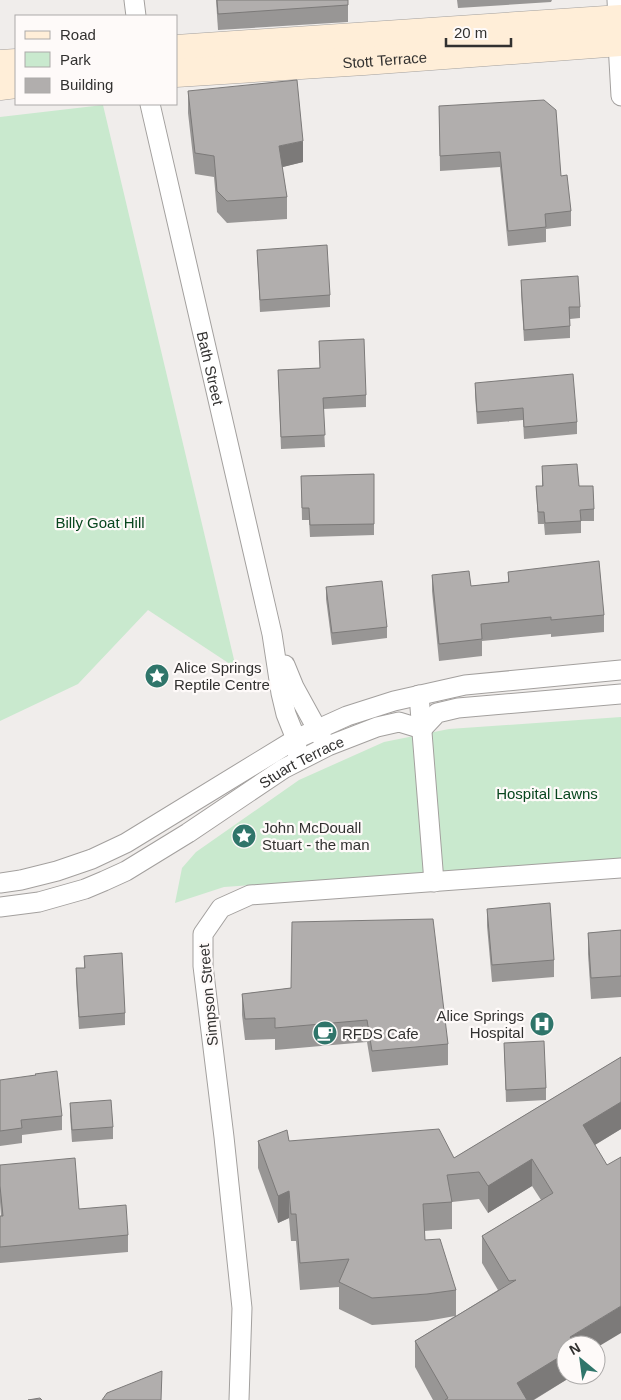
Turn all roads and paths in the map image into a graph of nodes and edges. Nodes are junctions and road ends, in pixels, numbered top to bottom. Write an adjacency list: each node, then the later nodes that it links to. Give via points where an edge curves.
1 (134, 0): 2 (street)
2 (136, 15)
3 (619, 24): 4 (main road, Stott Terrace); 7 (main road, Stott Terrace); 10 (street)
4 (178, 49)
5 (15, 63): 6 (main road)
6 (0, 64)
7 (178, 73)
8 (15, 84): 9 (main road)
9 (0, 86)
10 (621, 96)
11 (150, 105): 12 (street, Bath Street)
12 (272, 634): 16 (street, Bath Street); 18 (street, Bath Street, via 286,714)
13 (621, 670): 15 (street, Stuart Terrace, via 466,684)
14 (621, 694): 17 (street, via 458,708 437,712)
15 (419, 695): 16 (street, Stuart Terrace, via 347,716); 17 (street)
16 (316, 729): 18 (street, Stuart Terrace); 19 (street, Bath Street)
17 (422, 729): 19 (street, Stuart Terrace, via 399,722); 22 (street)
18 (296, 739): 20 (street, Bath Street); 23 (street, Stuart Terrace, via 126,843 57,871)
19 (328, 746): 20 (street, Stuart Terrace)
20 (298, 760): 24 (street, Stuart Terrace, via 188,833 111,878 39,902)
21 (621, 868): 22 (street, Simpson Street)
22 (434, 882): 25 (street, Simpson Street, via 250,895 222,908 203,934 202,966 242,1308)
23 (0, 884)
24 (0, 907)
25 (239, 1400)

